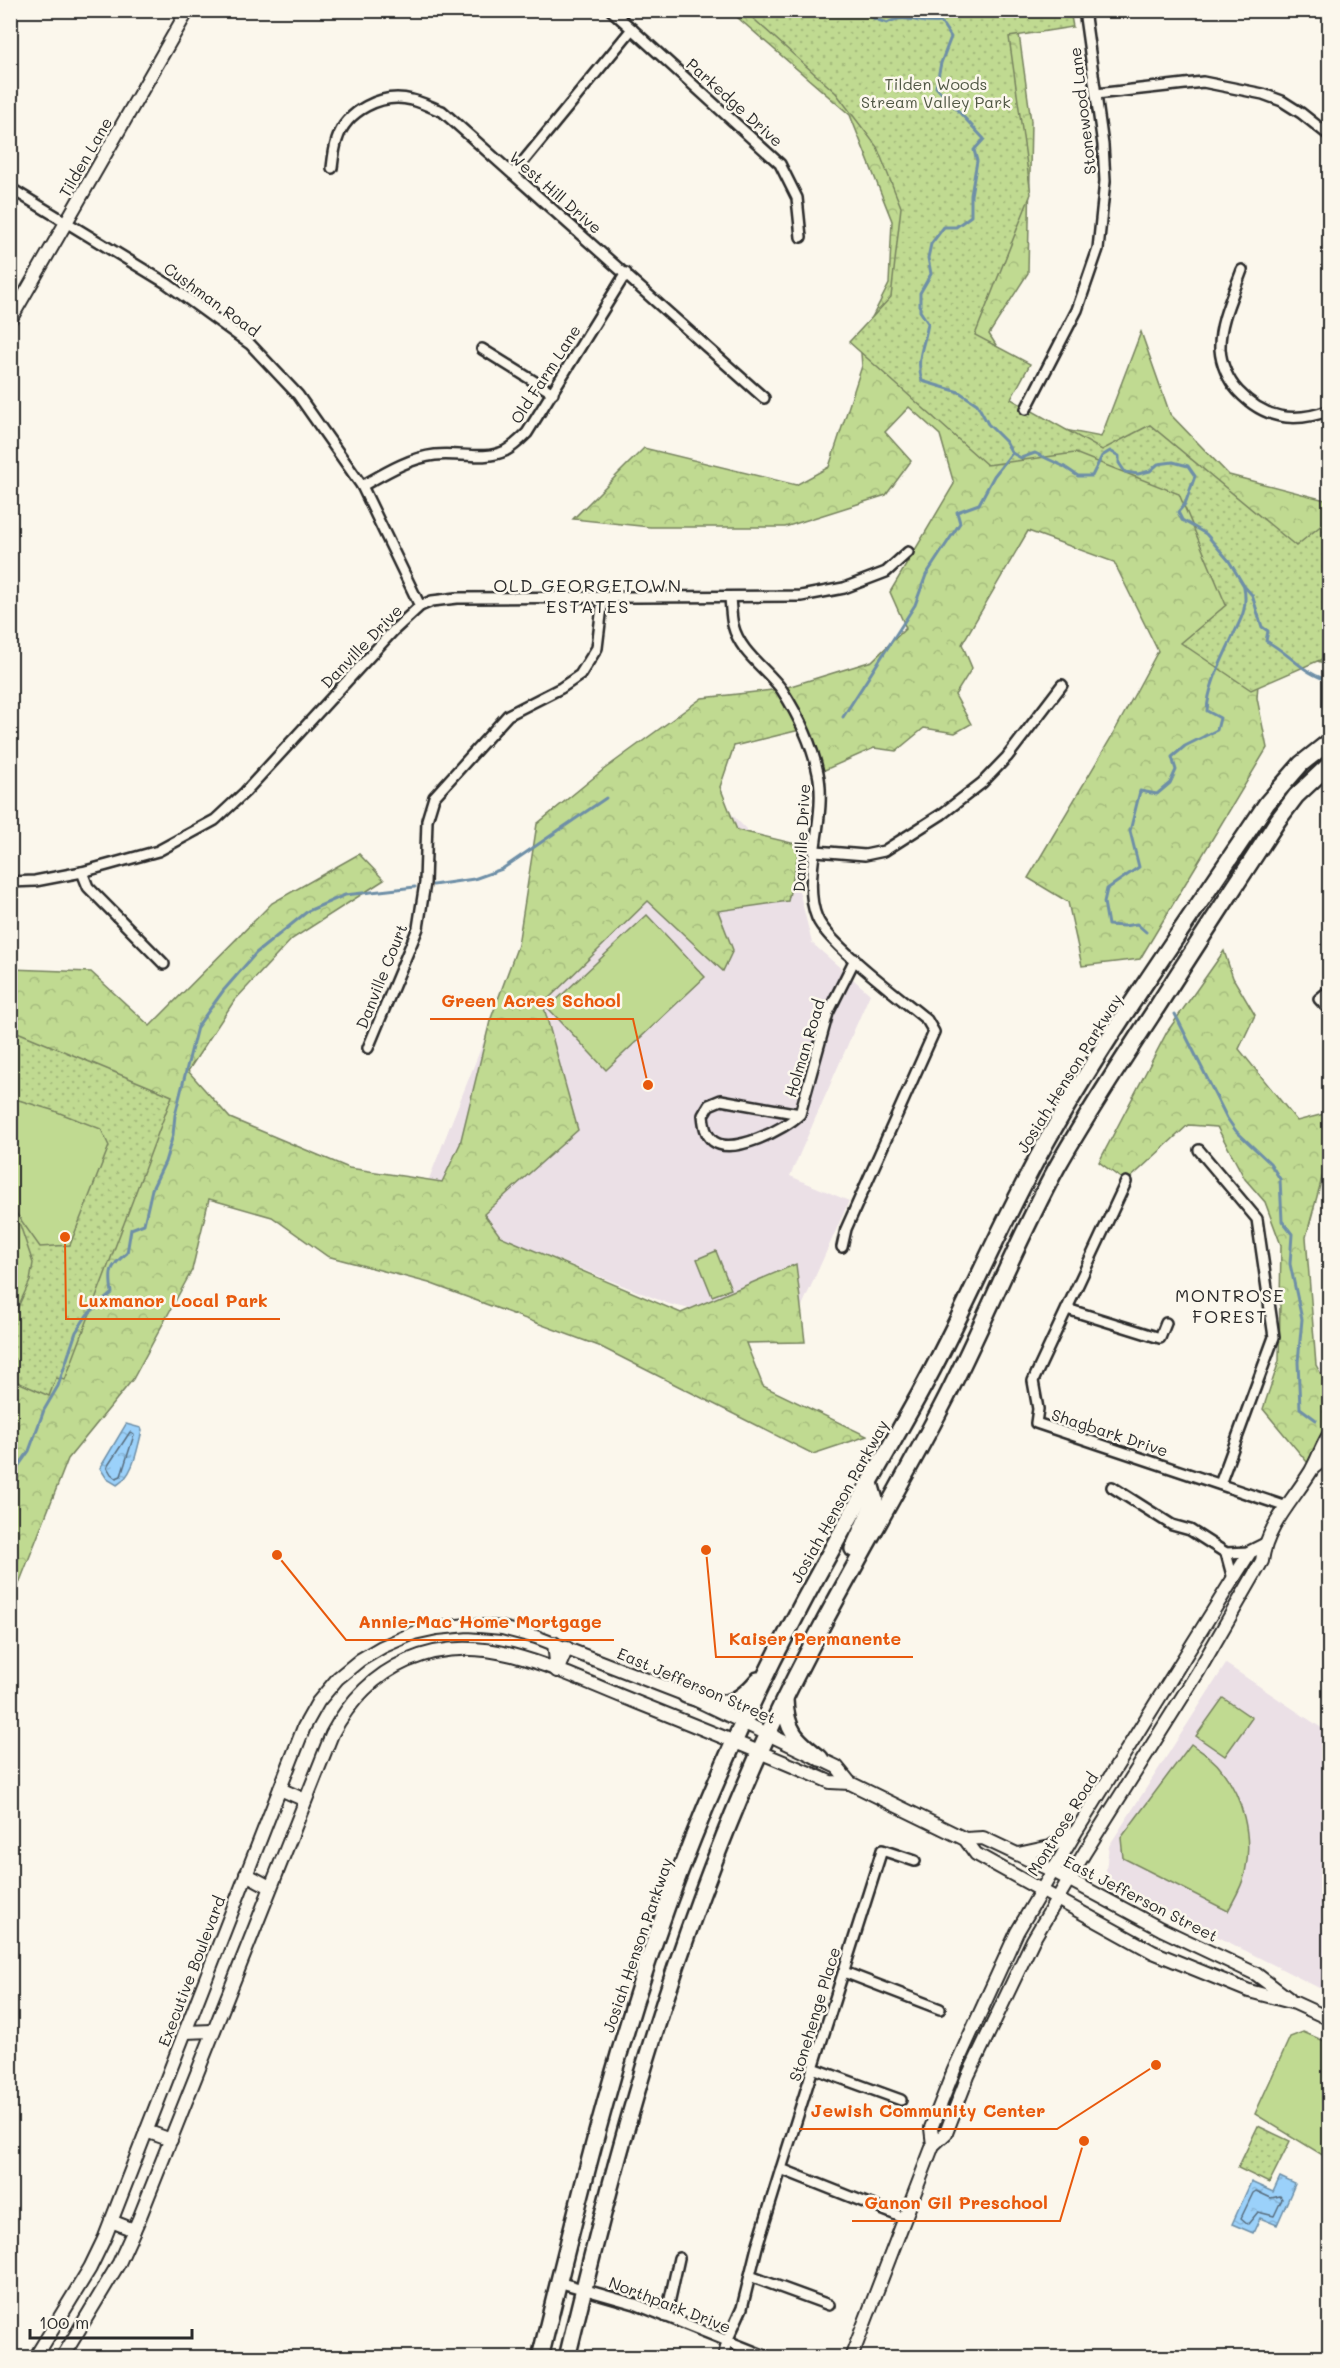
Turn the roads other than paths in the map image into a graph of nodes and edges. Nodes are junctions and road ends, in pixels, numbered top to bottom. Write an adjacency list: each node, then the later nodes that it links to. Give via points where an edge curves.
1 (188, 10): 10 (street, Tilden Lane)
2 (611, 10): 4 (street, Parkedge Drive)
3 (1084, 10): 5 (street, Stonewood Lane)
4 (632, 29): 8 (street); 11 (street, Parkedge Drive, via 780,164 797,198)
5 (1096, 94): 6 (street, via 1203,82 1263,93 1282,101); 18 (street, Stonewood Lane, via 1105,181 1098,249 1077,310)
6 (1329, 136)
7 (332, 168): 8 (street, West Hill Drive, via 336,140 356,112 388,99 410,99 442,111)
8 (513, 174): 13 (street, West Hill Drive)
9 (10, 188): 10 (street, Cushman Road)
10 (67, 221): 14 (street, Tilden Lane); 20 (street, Cushman Road, via 166,283 250,344 298,395)
11 (801, 237)
12 (1242, 270): 19 (street, via 1224,322 1220,350 1226,373 1251,405 1270,415 1301,418)
13 (626, 273): 16 (street, Old Farm Lane); 17 (street, West Hill Drive)
14 (10, 320)
15 (482, 349): 16 (street)
16 (553, 393): 20 (street, Old Farm Lane, via 527,433 506,450 482,456 427,456 393,468)
17 (764, 398)
18 (1026, 409)
19 (1329, 410)
20 (362, 486): 24 (street, Cushman Road)
21 (908, 552): 23 (street, via 886,572 844,588 801,596)
22 (603, 598): 23 (street, Danville Drive); 24 (street, Danville Drive, via 457,598); 35 (street, Danville Court, via 597,648 580,675 508,715 434,797 427,820 425,883 418,928)
23 (730, 598): 28 (street, Danville Drive, via 733,625 741,646 781,689 804,729 820,787)
24 (420, 606): 29 (street, Danville Drive, via 215,820 158,851)
25 (1062, 684): 28 (street, via 1007,757 982,783 942,814 884,851 865,855)
26 (1329, 741): 45 (main road, Josiah Henson Parkway, via 1300,764 1271,798 1079,1086 1030,1170 940,1357)
27 (1329, 764): 53 (main road, via 1278,820 1084,1121 1032,1215 940,1411)
28 (816, 851): 31 (street, Danville Drive, via 812,875 817,918)
29 (82, 872): 30 (street, Danville Drive); 32 (street, via 88,887)
30 (10, 882)
31 (855, 959): 36 (street, Holman Road, via 828,1013); 39 (street, Danville Drive, via 927,1020 934,1032 846,1229)
32 (164, 964)
33 (1329, 990): 34 (street, via 1319,999)
34 (1329, 1011)
35 (368, 1048)
36 (800, 1114): 36 (street, Holman Road, via 790,1124 758,1138 726,1146 714,1142 705,1131 703,1115 709,1105 721,1100)
37 (1199, 1150): 46 (street, via 1257,1219 1274,1337)
38 (1126, 1182): 40 (street, Shagbark Drive)
39 (842, 1247)
40 (1068, 1308): 41 (street, via 1160,1338); 46 (street, Shagbark Drive, via 1034,1382 1036,1423)
41 (1166, 1323)
42 (1329, 1433): 44 (street, Montrose Road)
43 (1329, 1455): 44 (street, Montrose Road)
44 (1312, 1468): 48 (street, Montrose Road)
45 (870, 1482): 53 (main road, via 875,1500); 57 (main road, Josiah Henson Parkway)
46 (1220, 1484): 48 (street, Shagbark Drive)
47 (1112, 1487): 51 (street)
48 (1287, 1507): 49 (street, Montrose Road)
49 (1264, 1545): 50 (street); 75 (street, Montrose Road, via 1262,1561 1198,1672)
50 (1250, 1552): 51 (street); 52 (street, Montrose Road)
51 (1226, 1553): 52 (street)
52 (1233, 1580): 69 (street, Montrose Road)
53 (842, 1587): 60 (main road)
54 (414, 1633): 55 (street, East Jefferson Street, via 451,1626 480,1626 514,1630); 67 (street, Executive Boulevard, via 365,1656 327,1690 304,1727)
55 (554, 1643): 56 (street, East Jefferson Street); 58 (street)
56 (567, 1648): 58 (street); 59 (street, East Jefferson Street)
57 (772, 1665): 59 (main road, via 734,1702 717,1704); 61 (main road, Josiah Henson Parkway)
58 (557, 1671): 63 (street, East Jefferson Street); 68 (street, East Jefferson Street, via 491,1651 458,1649 410,1658 381,1675 348,1707 332,1734)
59 (686, 1695): 61 (street, East Jefferson Street)
60 (785, 1698): 62 (main road); 65 (main road, via 788,1728)
61 (745, 1722): 62 (street, East Jefferson Street); 63 (main road, Josiah Henson Parkway)
62 (768, 1734): 64 (main road); 65 (street, East Jefferson Street)
63 (736, 1742): 64 (street, East Jefferson Street); 96 (main road, Josiah Henson Parkway, via 667,1906 644,1974 613,2073)
64 (760, 1752): 66 (street, East Jefferson Street, via 830,1782); 97 (main road, via 724,1834 642,2069)
65 (820, 1758): 66 (street, East Jefferson Street, via 837,1767)
66 (850, 1783): 70 (street, East Jefferson Street)
67 (280, 1789): 68 (street); 74 (street, Executive Boulevard)
68 (305, 1800): 76 (street)
69 (1077, 1830): 71 (street, via 1050,1847); 73 (street, Montrose Road)
70 (965, 1839): 71 (street, East Jefferson Street, via 983,1838); 77 (street, East Jefferson Street, via 976,1854)
71 (1018, 1854): 73 (street, East Jefferson Street)
72 (915, 1861): 79 (street, Stonehenge Place, via 882,1850)
73 (1053, 1871): 75 (street, East Jefferson Street); 77 (street, Montrose Road)
74 (246, 1874): 76 (street); 84 (street, Executive Boulevard)
75 (1069, 1880): 78 (street, Montrose Road); 80 (street, East Jefferson Street, via 1256,1974)
76 (270, 1887): 83 (street)
77 (1041, 1889): 78 (street, East Jefferson Street); 89 (street, Montrose Road, via 1008,1950 954,2070 931,2128)
78 (1057, 1899): 80 (street, East Jefferson Street, via 1153,1952 1249,1991); 89 (street, Montrose Road, via 968,2076 946,2133)
79 (844, 1972): 81 (street); 85 (street, Stonehenge Place)
80 (1294, 2003): 82 (street, East Jefferson Street)
81 (940, 2009)
82 (1329, 2019)
83 (213, 2031): 84 (street); 88 (street)
84 (185, 2032): 87 (street, Executive Boulevard)
85 (813, 2068): 86 (street); 90 (street, Stonehenge Place)
86 (901, 2100)
87 (146, 2131): 88 (street); 92 (street, Executive Boulevard)
88 (171, 2140): 93 (street)
89 (933, 2145): 91 (street, Montrose Road)
90 (781, 2169): 91 (street); 95 (street, Stonehenge Place)
91 (904, 2218): 107 (street, Montrose Road)
92 (111, 2221): 93 (street); 101 (street, Executive Boulevard, via 90,2268)
93 (134, 2230): 102 (street)
94 (679, 2258): 99 (street)
95 (750, 2276): 98 (street); 100 (street, Stonehenge Place, via 742,2308)
96 (558, 2282): 97 (street, Northpark Drive); 103 (main road, Josiah Henson Parkway)
97 (584, 2288): 99 (street, Northpark Drive); 104 (main road)
98 (829, 2305)
99 (666, 2317): 100 (street, Northpark Drive)
100 (727, 2341): 105 (street, Stonehenge Place); 106 (street, Northpark Drive)
101 (35, 2358)
102 (62, 2358)
103 (540, 2358)
104 (567, 2358)
105 (723, 2358)
106 (770, 2358)
107 (851, 2358)

